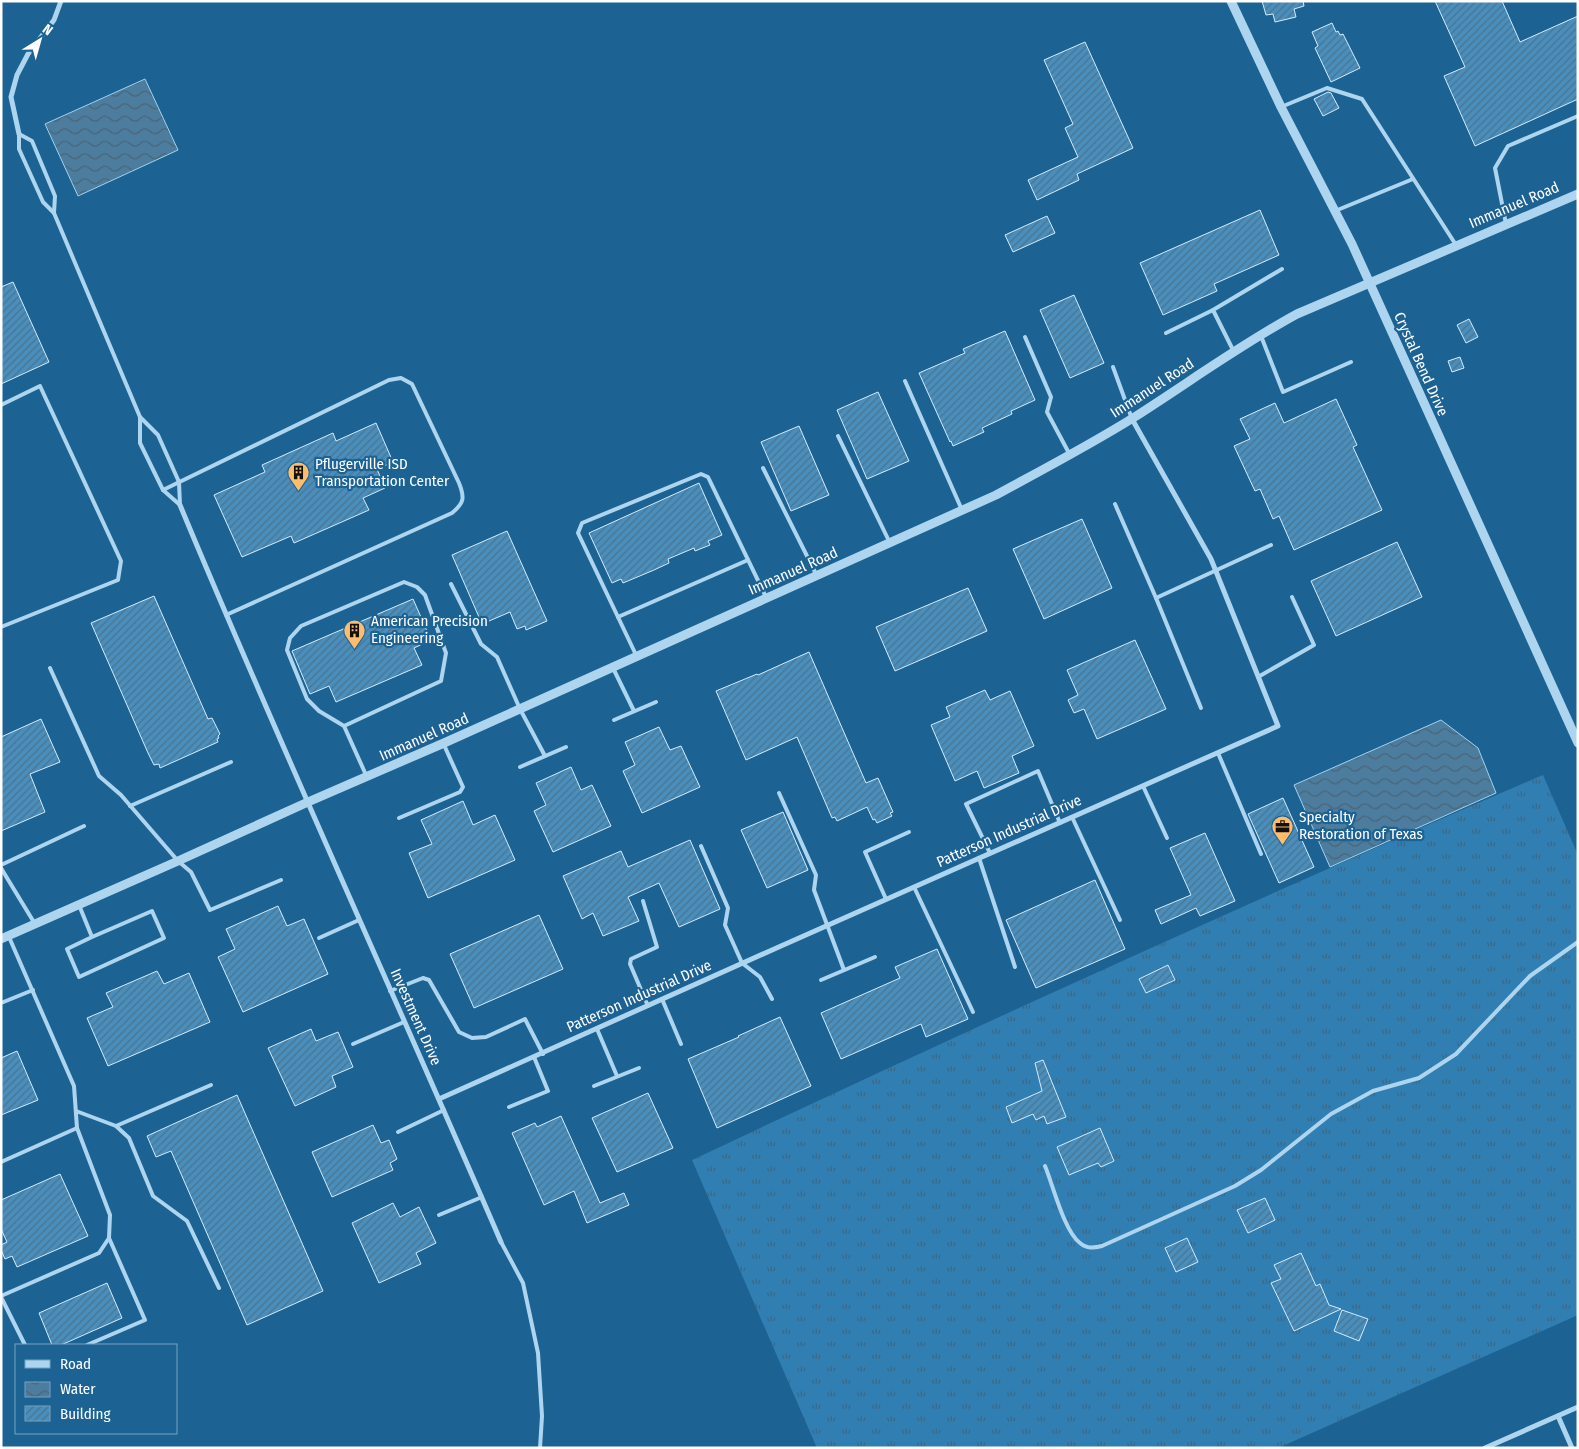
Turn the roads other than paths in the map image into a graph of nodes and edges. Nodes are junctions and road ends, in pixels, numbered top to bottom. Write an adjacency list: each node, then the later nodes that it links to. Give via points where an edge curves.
1 (61, 1): 5 (street, via 54,20 28,54 17,75 12,97)
2 (1230, 1): 3 (street, Crystal Bend Drive)
3 (1281, 107): 6 (lane, via 1327,88 1362,99); 8 (street, Crystal Bend Drive)
4 (1578, 116): 10 (lane, via 1508,146 1495,168)
5 (19, 134): 9 (lane, via 18,149 43,202); 9 (lane, via 32,141 55,196)
6 (1413, 179): 8 (lane); 11 (lane)
7 (1578, 194): 10 (street, Immanuel Road)
8 (1335, 211): 13 (street, Crystal Bend Drive)
9 (54, 213): 23 (lane)
10 (1506, 224): 11 (street, Immanuel Road)
11 (1456, 245): 13 (street, Immanuel Road)
12 (1282, 269): 14 (lane)
13 (1369, 282): 16 (street, Immanuel Road); 56 (street, Crystal Bend Drive)
14 (1213, 310): 15 (lane); 18 (lane)
15 (1166, 332)
16 (1260, 334): 18 (street, Immanuel Road); 19 (lane, via 1283,392)
17 (1025, 337): 26 (lane, via 1051,397 1047,412)
18 (1234, 352): 24 (street, Immanuel Road)
19 (1351, 362)
20 (1113, 366): 24 (lane)
21 (905, 380): 32 (lane)
22 (1, 405): 44 (lane, via 40,386 121,561 118,580)
23 (140, 417): 28 (lane, via 158,435); 29 (lane, via 140,443)
24 (1132, 418): 26 (street, Immanuel Road); 36 (street, Patterson Industrial Drive)
25 (838, 436): 33 (lane)
26 (1070, 455): 32 (street, Immanuel Road)
27 (763, 468): 37 (lane)
28 (179, 482): 29 (lane); 31 (lane); 42 (lane, via 389,380 401,378 412,384 463,494 460,506 452,513)
29 (163, 490): 31 (lane)
30 (1115, 504): 41 (lane)
31 (180, 505): 42 (street, Investment Drive)
32 (962, 510): 33 (street, Immanuel Road)
33 (890, 543): 37 (street, Immanuel Road)
34 (1271, 545): 36 (lane)
35 (748, 560): 40 (lane); 43 (lane); 43 (lane, via 708,477 700,474 582,523 578,533)
36 (1216, 570): 41 (lane); 48 (street, Patterson Industrial Drive)
37 (817, 576): 40 (street, Immanuel Road)
38 (451, 584): 51 (lane, via 481,644 497,657)
39 (1292, 597): 48 (lane, via 1314,645)
40 (766, 598): 45 (street, Immanuel Road)
41 (1156, 598): 50 (lane)
42 (226, 615): 65 (street, Investment Drive)
43 (618, 617): 45 (lane)
44 (1, 627)
45 (637, 657): 47 (street, Immanuel Road)
46 (50, 668): 66 (lane, via 99,776)
47 (613, 668): 51 (street, Immanuel Road); 52 (lane)
48 (1258, 677): 58 (street, Patterson Industrial Drive, via 1278,726)
49 (656, 702): 52 (lane)
50 (1201, 708)
51 (520, 709): 55 (street, Immanuel Road); 59 (lane)
52 (634, 711): 53 (lane)
53 (614, 720)
54 (344, 726): 54 (lane, via 319,711 308,699 287,650 290,638 301,626 404,582 417,587 425,595 446,653 441,681); 62 (lane)
55 (444, 743): 62 (street, Immanuel Road); 68 (lane, via 463,787 460,792)
56 (1578, 743)
57 (566, 747): 59 (lane)
58 (1218, 753): 63 (street, Patterson Industrial Drive); 75 (lane)
59 (544, 756): 61 (lane)
60 (231, 762): 66 (lane)
61 (520, 767)
62 (367, 777): 65 (street, Immanuel Road)
63 (1143, 786): 67 (street, Patterson Industrial Drive); 72 (lane)
64 (779, 793): 87 (lane, via 816,875 814,890)
65 (308, 802): 77 (street, Immanuel Road); 84 (street, Investment Drive)
66 (130, 806): 77 (lane)
67 (1072, 817): 69 (street, Patterson Industrial Drive); 85 (lane)
68 (399, 818)
69 (1060, 823): 74 (street, Patterson Industrial Drive); 74 (lane, via 1038,772 966,804)
70 (84, 826): 78 (lane)
71 (909, 832): 81 (lane, via 865,852)
72 (1167, 838)
73 (701, 846): 93 (lane, via 728,908 725,925)
74 (990, 853): 76 (street, Patterson Industrial Drive)
75 (1261, 854)
76 (979, 858): 80 (street, Patterson Industrial Drive); 94 (lane)
77 (178, 861): 79 (lane, via 191,872 210,910); 83 (street, Immanuel Road)
78 (1, 867): 86 (lane)
79 (281, 880)
80 (914, 887): 81 (street, Patterson Industrial Drive); 103 (lane)
81 (886, 900): 87 (street, Patterson Industrial Drive)
82 (643, 901): 102 (lane, via 657,946 631,959 630,964)
83 (79, 905): 86 (street, Immanuel Road); 89 (lane)
84 (359, 920): 90 (lane); 98 (street, Investment Drive)
85 (1120, 920)
86 (35, 924): 88 (street, Immanuel Road)
87 (826, 926): 93 (street, Patterson Industrial Drive); 95 (lane)
88 (5, 937): 97 (lane)
89 (92, 937): 89 (lane, via 152,911 164,938 79,977 67,948)
90 (319, 938)
91 (1578, 942): 122 (lane, via 1530,976 1456,1054 1419,1078 1373,1091 1331,1114 1261,1170 1235,1186 1102,1246 1091,1248 1070,1234)
92 (875, 957): 95 (lane)
93 (742, 963): 99 (street, Patterson Industrial Drive); 100 (lane, via 760,978)
94 (1015, 968)
95 (844, 970): 96 (lane)
96 (821, 980)
97 (33, 990): 101 (lane); 117 (lane, via 74,1086)
98 (390, 991): 104 (street, Investment Drive); 108 (lane, via 424,978 429,980 459,1032 472,1038 486,1037 525,1019)
99 (662, 999): 102 (street, Patterson Industrial Drive); 107 (lane)
100 (772, 1000)
101 (1, 1003)
102 (648, 1006): 105 (street, Patterson Industrial Drive)
103 (973, 1012)
104 (404, 1022): 106 (lane); 114 (street, Investment Drive)
105 (597, 1029): 108 (street, Patterson Industrial Drive); 111 (lane)
106 (353, 1044)
107 (681, 1044)
108 (543, 1054): 109 (street, Patterson Industrial Drive)
109 (534, 1058): 114 (street, Patterson Industrial Drive); 115 (lane, via 548,1091)
110 (639, 1068): 111 (lane)
111 (618, 1076): 113 (lane)
112 (211, 1085): 118 (lane)
113 (594, 1086)
114 (439, 1099): 116 (street, Investment Drive)
115 (509, 1107)
116 (444, 1110): 120 (lane); 123 (street, Investment Drive)
117 (76, 1111): 118 (lane); 119 (lane)
118 (116, 1126): 127 (lane, via 129,1138 153,1196 187,1221)
119 (78, 1128): 121 (lane); 125 (lane, via 110,1215)
120 (398, 1132)
121 (1, 1162)
122 (1045, 1166)
123 (482, 1197): 124 (lane); 126 (street, Investment Drive)
124 (439, 1215)
125 (109, 1238): 128 (lane, via 99,1252); 130 (lane, via 145,1320)
126 (502, 1242): 133 (lane, via 523,1283 538,1352 542,1416)
127 (220, 1288)
128 (1, 1297): 129 (lane)
129 (24, 1344)
130 (88, 1344)
131 (1578, 1408): 132 (street)
132 (1558, 1416): 134 (street); 135 (street)
133 (540, 1448)
134 (1485, 1448)
135 (1572, 1448)

